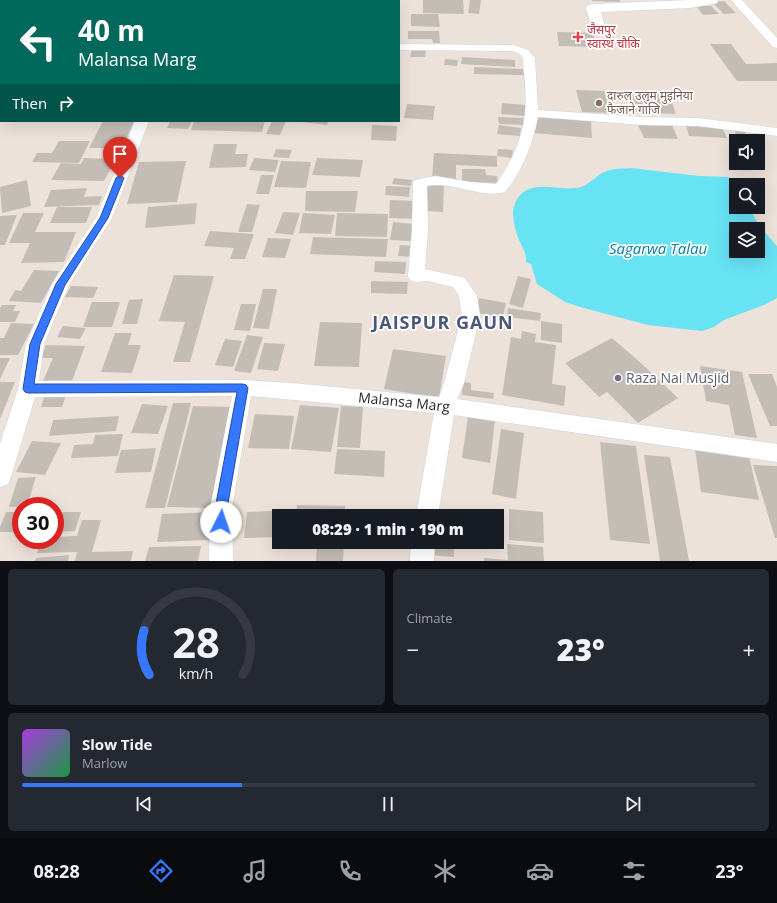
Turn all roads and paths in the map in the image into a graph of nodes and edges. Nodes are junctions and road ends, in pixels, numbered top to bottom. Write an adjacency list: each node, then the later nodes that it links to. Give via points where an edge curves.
1 (712, 0): 3 (street, via 690,4 593,8)
2 (736, 0): 4 (street)
3 (598, 27)
4 (777, 45)
5 (400, 47): 6 (street, via 513,48 524,52 529,58)
6 (532, 113): 8 (street, via 698,122); 11 (street, via 516,168 500,189 470,187 435,180 420,183 419,257 416,276 428,275 459,282 468,296 471,316 454,383)
7 (142, 122): 10 (street, via 104,218 61,284 35,344)
8 (777, 132)
9 (243, 388): 10 (street, Malansa Marg); 11 (street, Malansa Marg); 16 (street, via 221,509)
10 (28, 389): 13 (street)
11 (445, 406): 12 (street, Malansa Marg); 14 (street)
12 (777, 453)
13 (0, 476)
14 (428, 509)
15 (423, 549): 17 (street)
16 (221, 561)
17 (422, 561)

